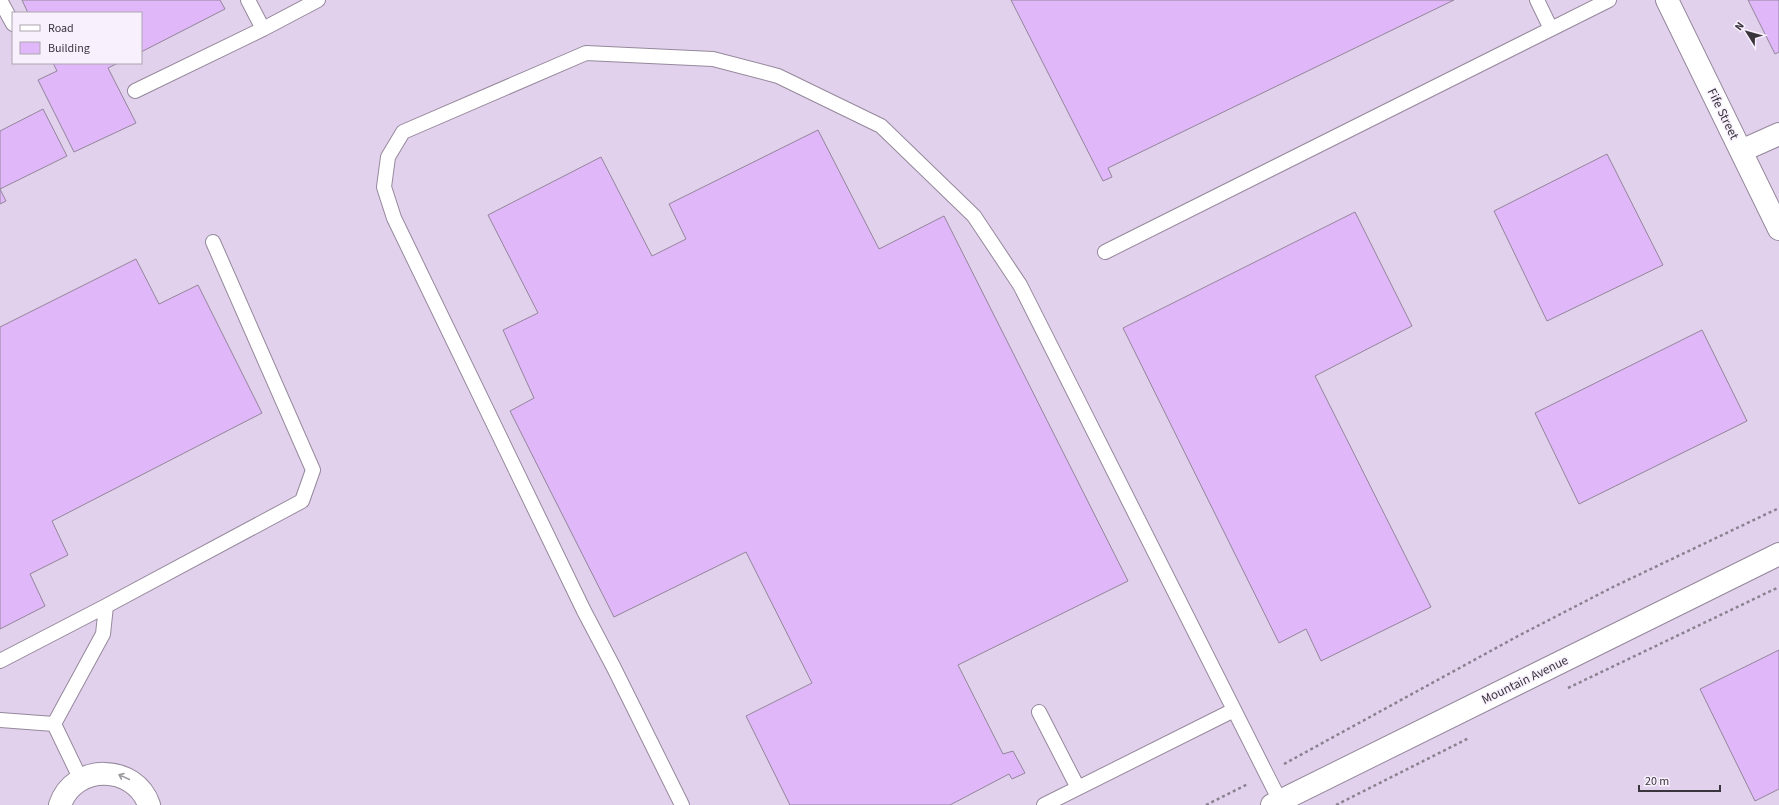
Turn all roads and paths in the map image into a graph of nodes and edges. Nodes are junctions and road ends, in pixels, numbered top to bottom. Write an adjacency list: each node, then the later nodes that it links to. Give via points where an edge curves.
1 (0, 0): 7 (lane)
2 (248, 0): 8 (lane)
3 (318, 0): 8 (lane)
4 (1537, 0): 9 (lane)
5 (1609, 0): 9 (lane)
6 (1667, 0): 12 (street, Fife Street)
7 (12, 22)
8 (263, 29): 10 (lane)
9 (1551, 29): 15 (lane)
10 (134, 91)
11 (1779, 134): 12 (street)
12 (1741, 151): 13 (street, Fife Street)
13 (1779, 229)
14 (213, 242): 19 (lane, via 313,470 302,501)
15 (1105, 252)
16 (1779, 508): 27 (path, via 1525,632 1298,755)
17 (1779, 554): 30 (street, Mountain Avenue)
18 (1779, 587): 21 (path)
19 (106, 606): 20 (lane); 25 (lane, via 103,634)
20 (0, 661)
21 (1565, 690)
22 (1234, 710): 27 (lane); 29 (lane); 33 (lane, via 1020,285 974,216 882,126 778,76 712,59 586,53 403,132 388,157 384,187 394,218 584,611)
23 (1039, 712): 29 (lane)
24 (0, 720): 25 (lane)
25 (54, 724): 28 (lane)
26 (1474, 735): 36 (path)
27 (1266, 775): 30 (lane); 35 (path)
28 (81, 780): 31 (street, via 66,793); 32 (street, one-way to 28, via 144,793 136,785 117,774 102,773)
29 (1078, 788): 34 (lane)
30 (1276, 803)
31 (60, 805)
32 (149, 805)
33 (682, 805)
34 (1044, 805)
35 (1206, 805)
36 (1336, 805)

